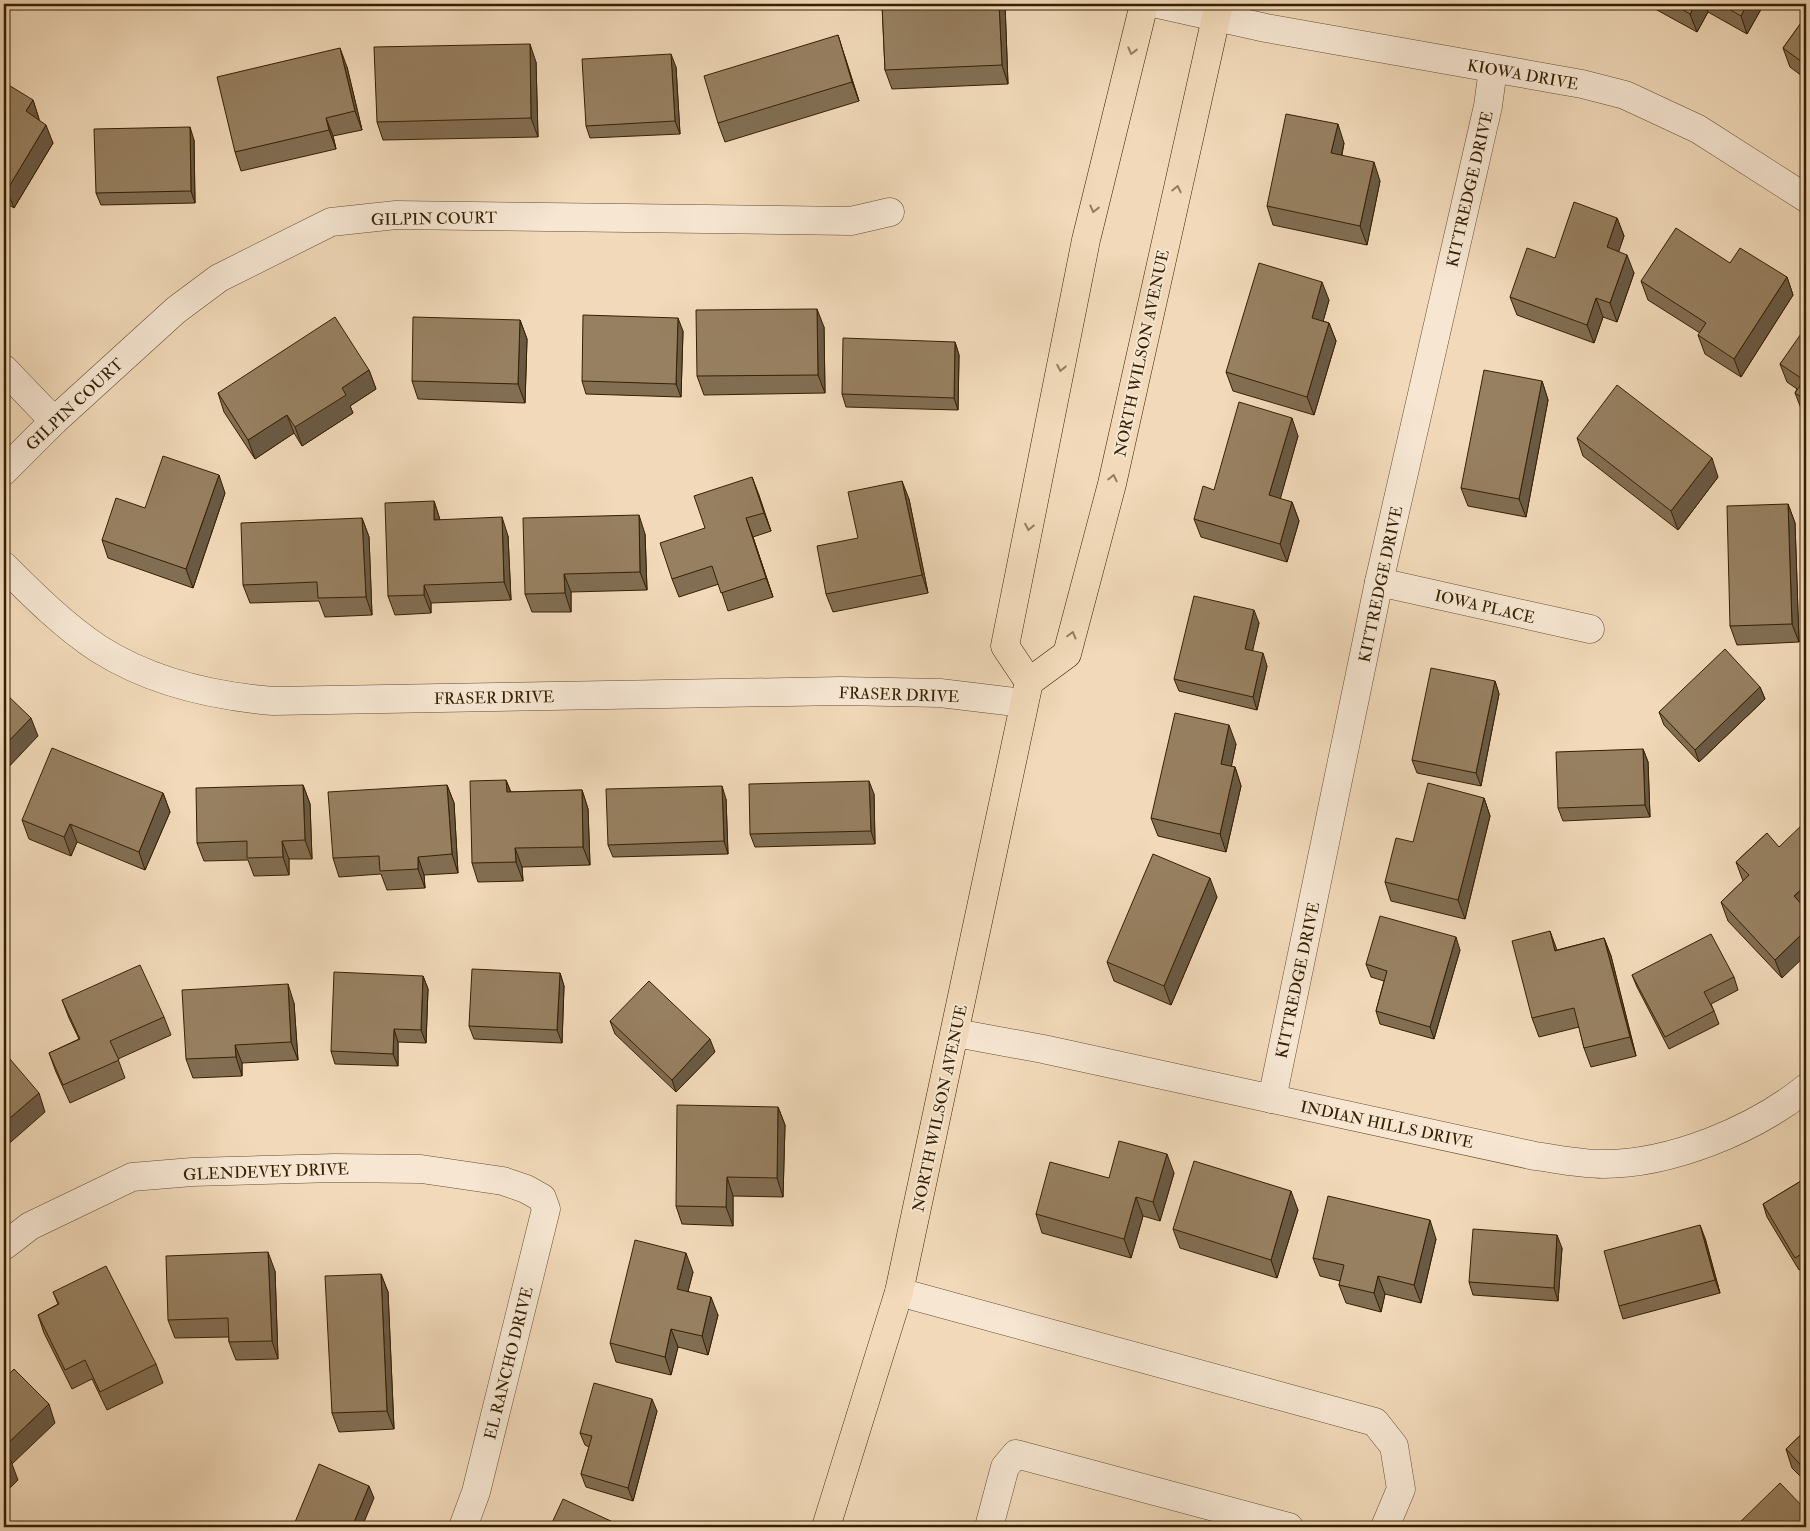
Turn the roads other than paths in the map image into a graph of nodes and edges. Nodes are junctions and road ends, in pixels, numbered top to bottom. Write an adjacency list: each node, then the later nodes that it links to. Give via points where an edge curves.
1 (1144, 4): 13 (main road, one-way to 13, via 1086,240 1005,646)
2 (1158, 4): 3 (street, KIOWA DRIVE)
3 (1217, 11): 4 (street, KIOWA DRIVE); 13 (main road, NORTH WILSON AVENUE, one-way to 3, via 1067,654 1112,484)
4 (1493, 69): 5 (street, KIOWA DRIVE, via 1582,84 1650,105 1698,129); 11 (street, KITTREDGE DRIVE, via 1488,106)
5 (1806, 198)
6 (890, 212): 8 (street, GILPIN COURT, via 851,221 396,215 331,222 219,278 176,310)
7 (4, 369): 8 (street)
8 (54, 421): 9 (street, GILPIN COURT)
9 (4, 471)
10 (4, 566): 13 (street, FRASER DRIVE, via 37,599 98,648 177,684 228,697 273,700 840,691)
11 (1379, 582): 12 (street, IOWA PLACE); 16 (street, KITTREDGE DRIVE)
12 (1590, 629)
13 (1027, 692): 14 (main road, NORTH WILSON AVENUE)
14 (956, 1032): 16 (street, INDIAN HILLS DRIVE); 19 (main road, NORTH WILSON AVENUE)
15 (1806, 1088): 16 (street, INDIAN HILLS DRIVE, via 1734,1132 1656,1157 1602,1164 1535,1156)
16 (1272, 1100)
17 (542, 1198): 18 (street, GLENDEVEY DRIVE, via 503,1181 421,1169 221,1171 132,1177 30,1226); 20 (street, EL RANCHO DRIVE, via 546,1209 476,1492)
18 (4, 1246)
19 (899, 1292): 21 (main road, NORTH WILSON AVENUE); 24 (street, via 1375,1422 1394,1446 1401,1489)
20 (464, 1527)
21 (826, 1527)
22 (989, 1527): 23 (street, via 1005,1467 1016,1454)
23 (1288, 1527)
24 (1385, 1527)

